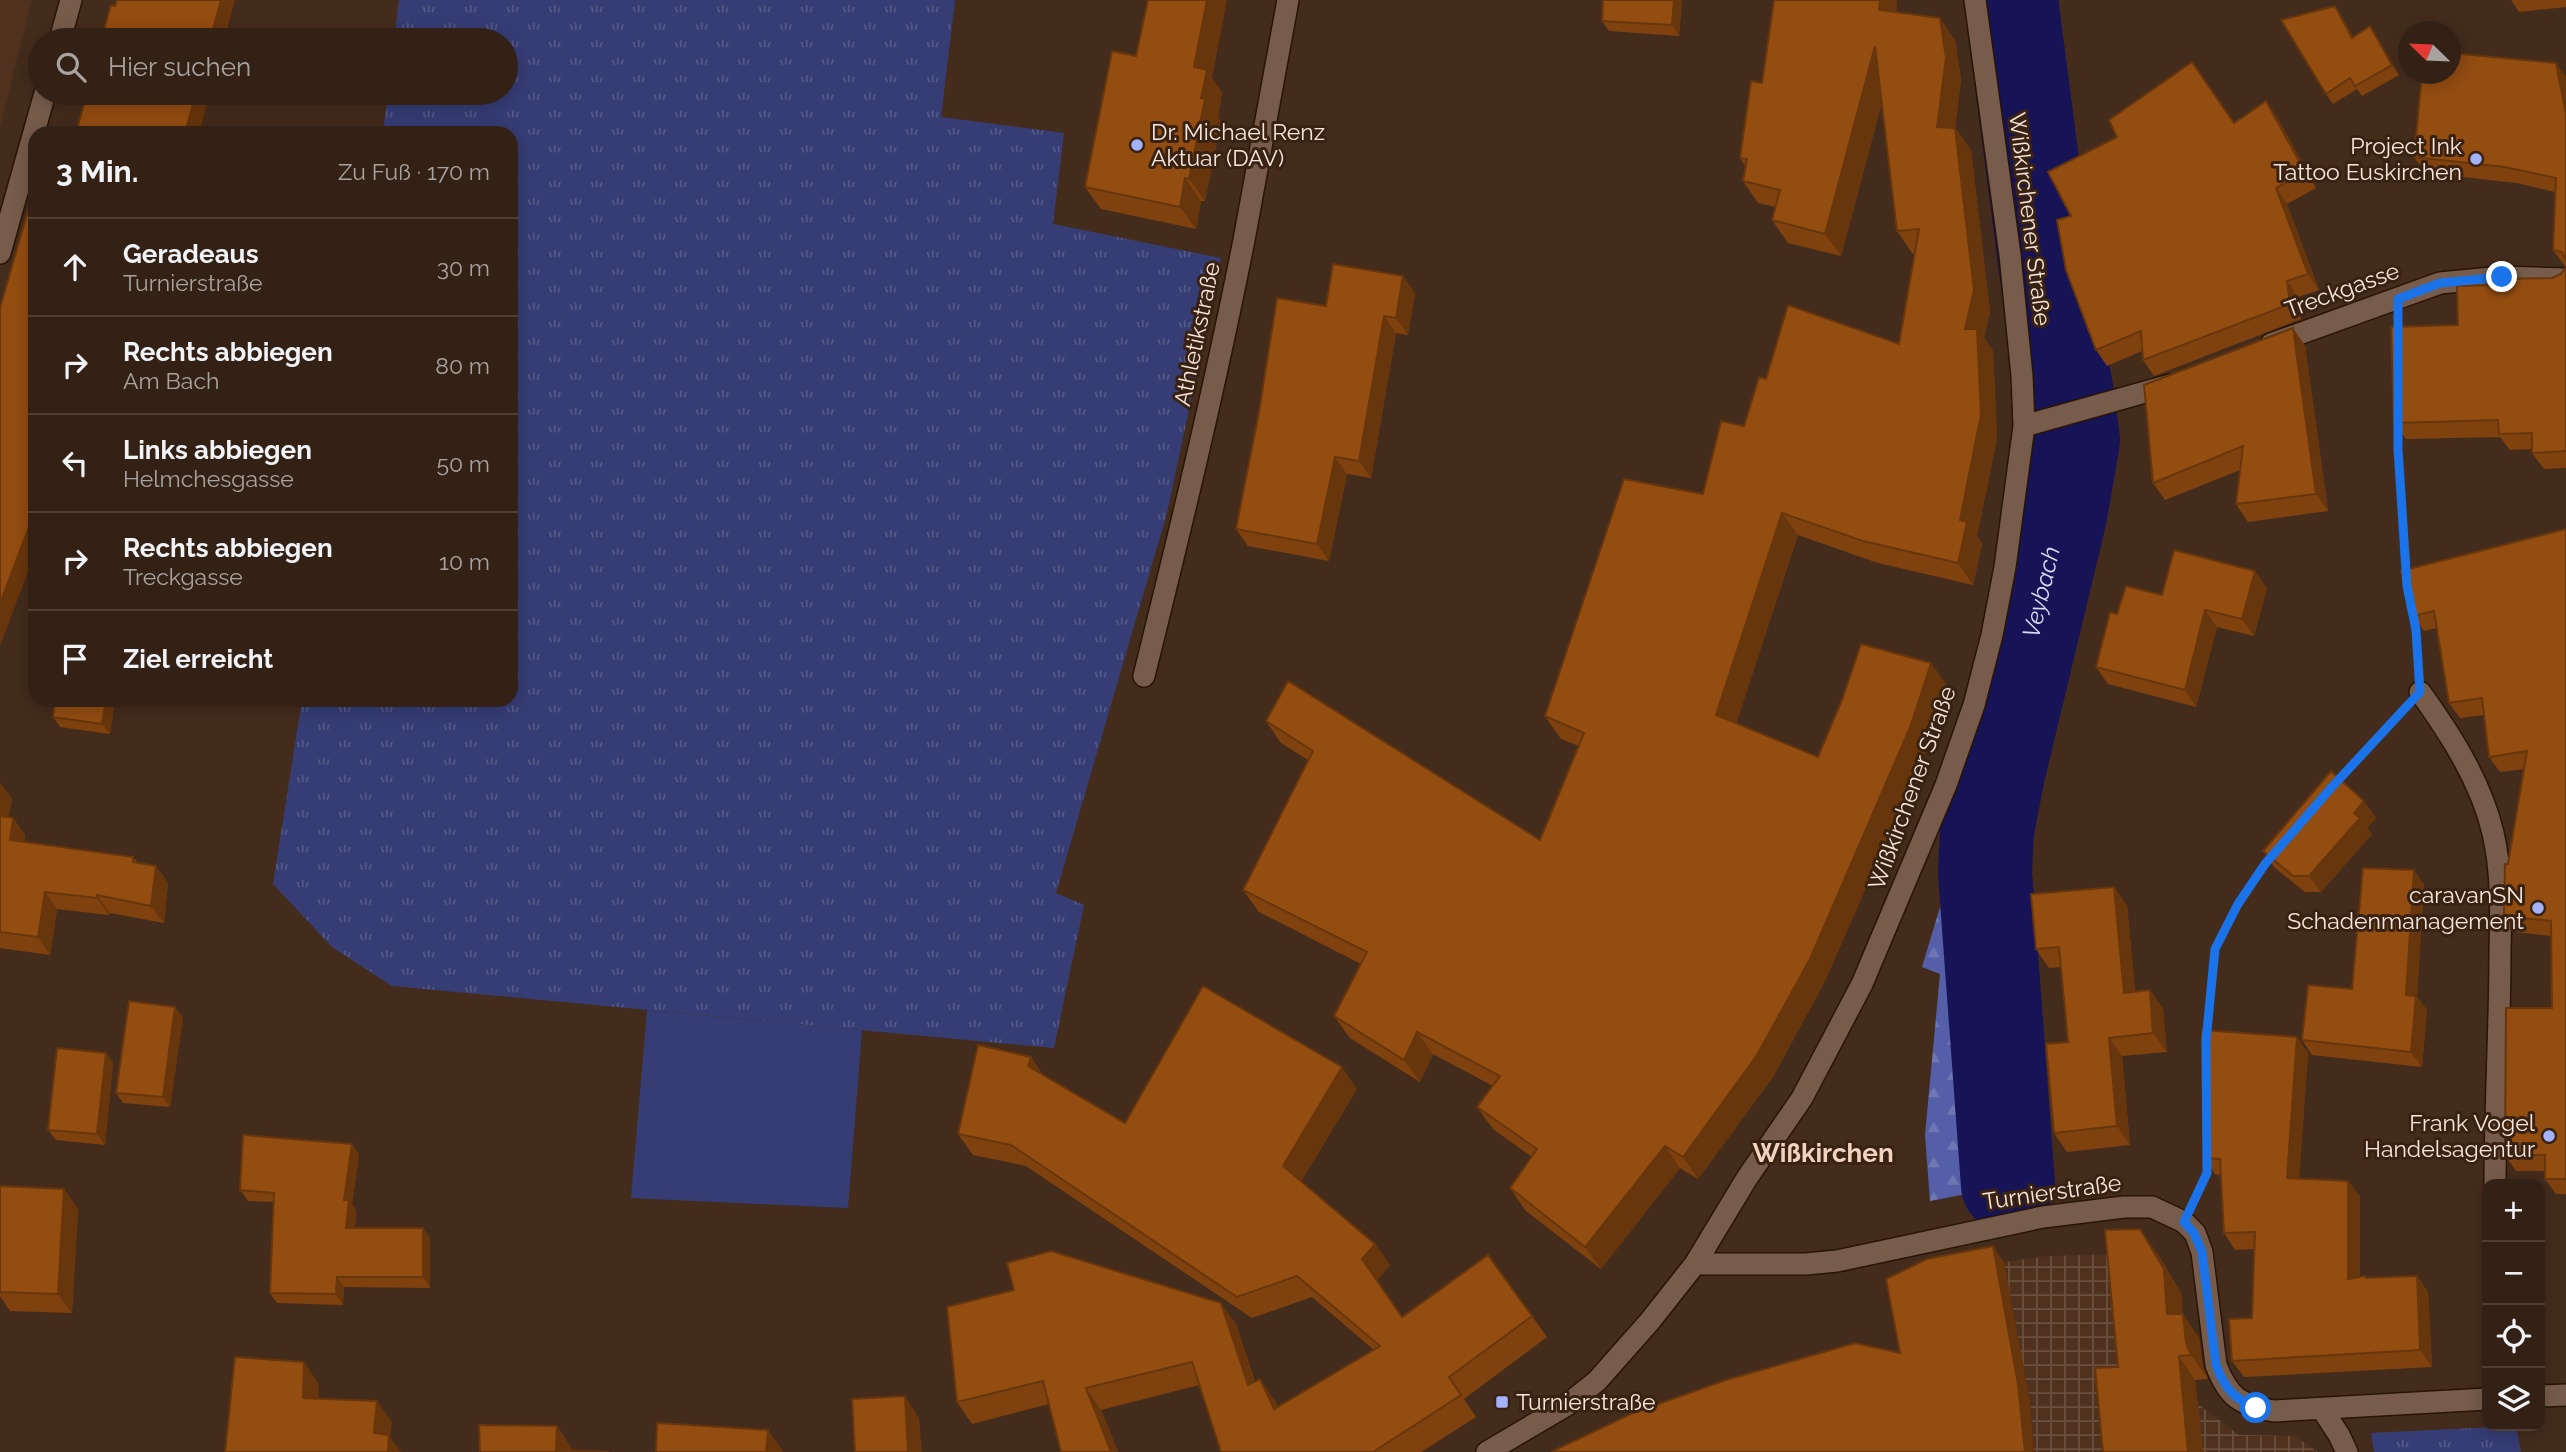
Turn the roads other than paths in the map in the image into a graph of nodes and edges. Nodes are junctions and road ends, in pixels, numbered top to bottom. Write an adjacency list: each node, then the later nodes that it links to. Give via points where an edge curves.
1 (71, 0): 4 (street)
2 (1287, 0): 13 (street, Athletikstraße, via 1219,360)
3 (1975, 0): 12 (street, Wißkirchener Straße, via 2010,256)
4 (63, 28)
5 (43, 105): 6 (street)
6 (37, 126)
7 (28, 156): 8 (street)
8 (0, 253)
9 (2566, 279): 10 (street, Treckgasse, via 2502,277 2440,283)
10 (2246, 354)
11 (2188, 378): 12 (street)
12 (2024, 426): 16 (street, Wißkirchener Straße, via 1992,635 1946,785 1862,984 1802,1098)
13 (1144, 676)
14 (2420, 692): 15 (street, via 2475,783 2493,832 2501,877)
15 (2495, 1179)
16 (1695, 1264): 20 (street, Turnierstraße, via 1837,1261 2043,1217 2152,1207 2184,1222 2194,1233 2202,1252 2216,1365 2230,1392 2256,1408); 21 (street, Wißkirchener Straße, via 1597,1381 1567,1405)
17 (2566, 1395): 18 (street)
18 (2545, 1396)
19 (2482, 1399): 20 (street)
20 (2322, 1409): 22 (street)
21 (1487, 1452)
22 (2347, 1452)

